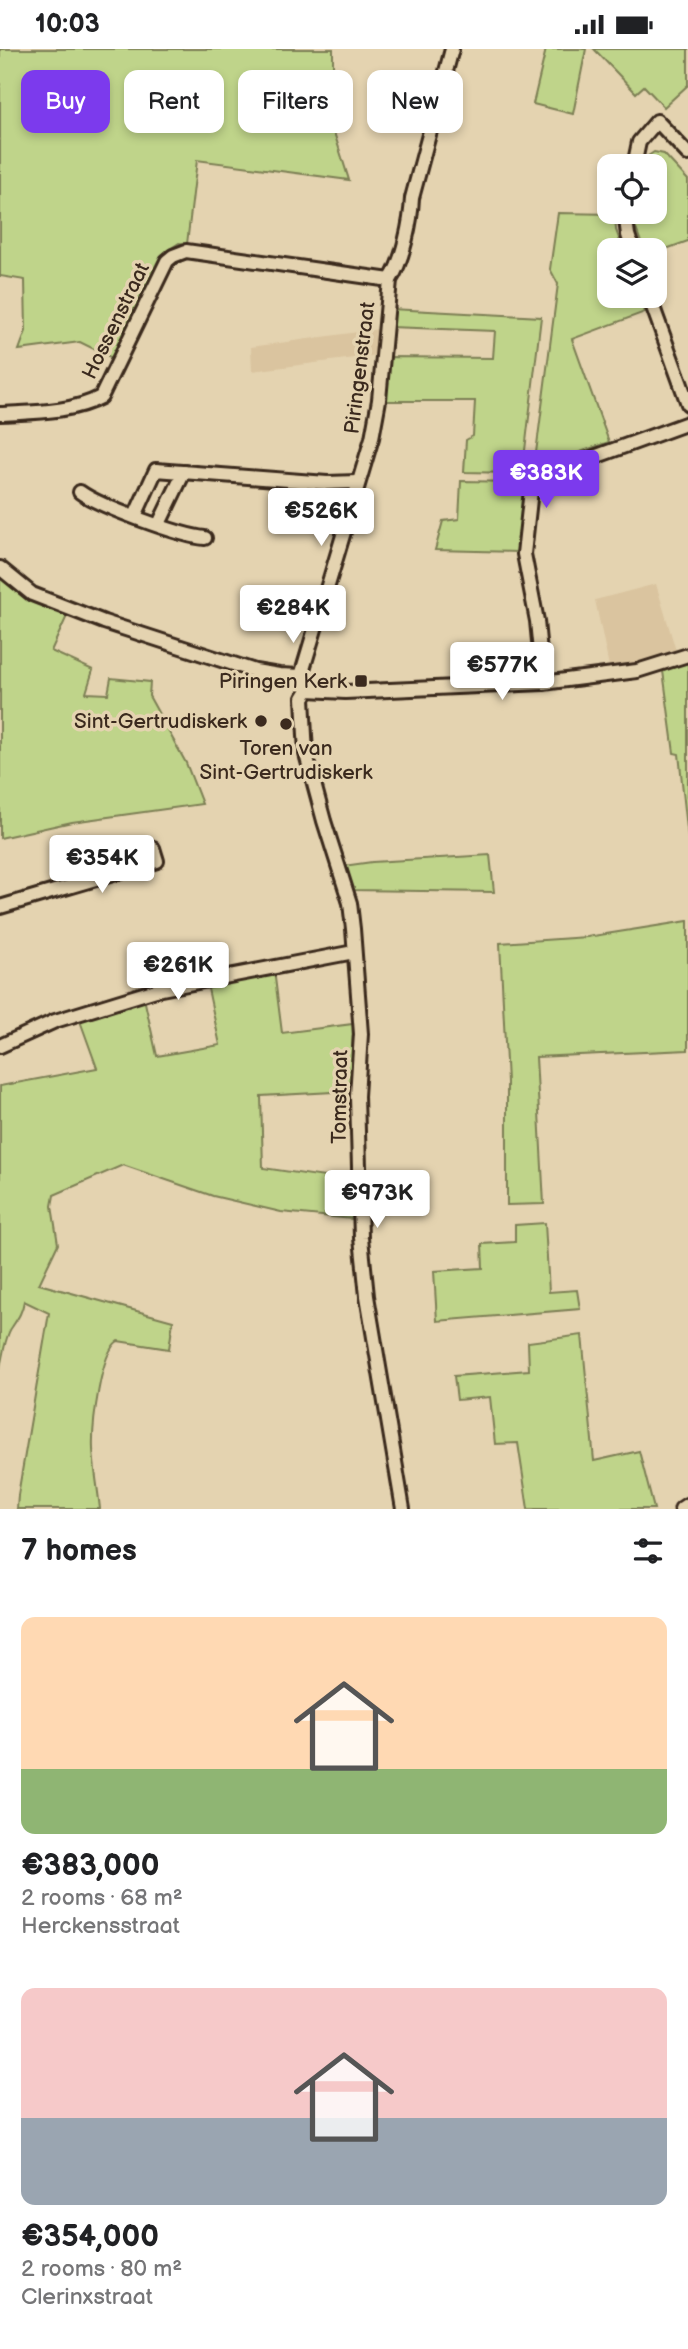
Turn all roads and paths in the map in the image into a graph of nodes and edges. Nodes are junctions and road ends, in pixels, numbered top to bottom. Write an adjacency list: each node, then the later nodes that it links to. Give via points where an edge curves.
1 (452, 49): 4 (street, Piringenstraat)
2 (636, 154): 3 (street, via 639,142 657,121)
3 (688, 154)
4 (390, 280): 7 (street, Hossenstraat, via 179,253 167,261 101,397 88,404); 10 (street, Piringenstraat, via 378,409)
5 (653, 308): 6 (street)
6 (688, 404)
7 (0, 414)
8 (688, 423): 18 (street, via 535,482 524,554)
9 (184, 472): 10 (street); 12 (street, via 156,470); 13 (street)
10 (357, 482): 17 (street, Piringenstraat)
11 (80, 492): 12 (street)
12 (135, 516): 13 (street)
13 (159, 524): 14 (street)
14 (205, 538)
15 (0, 568): 17 (street, via 32,594 104,622 254,671)
16 (688, 655): 18 (street, via 637,671)
17 (301, 675): 19 (street)
18 (543, 683): 19 (street)
19 (308, 690): 22 (street, Tomstraat, via 303,698 306,754 350,903)
20 (153, 848): 21 (street, via 157,861)
21 (0, 907)
22 (354, 952): 23 (street, via 156,990 55,1021); 25 (street, Tomstraat, via 361,1034 357,1097 361,1238 366,1296)
23 (0, 1047)
24 (688, 1505): 26 (street)
25 (402, 1509)
26 (682, 1509)

